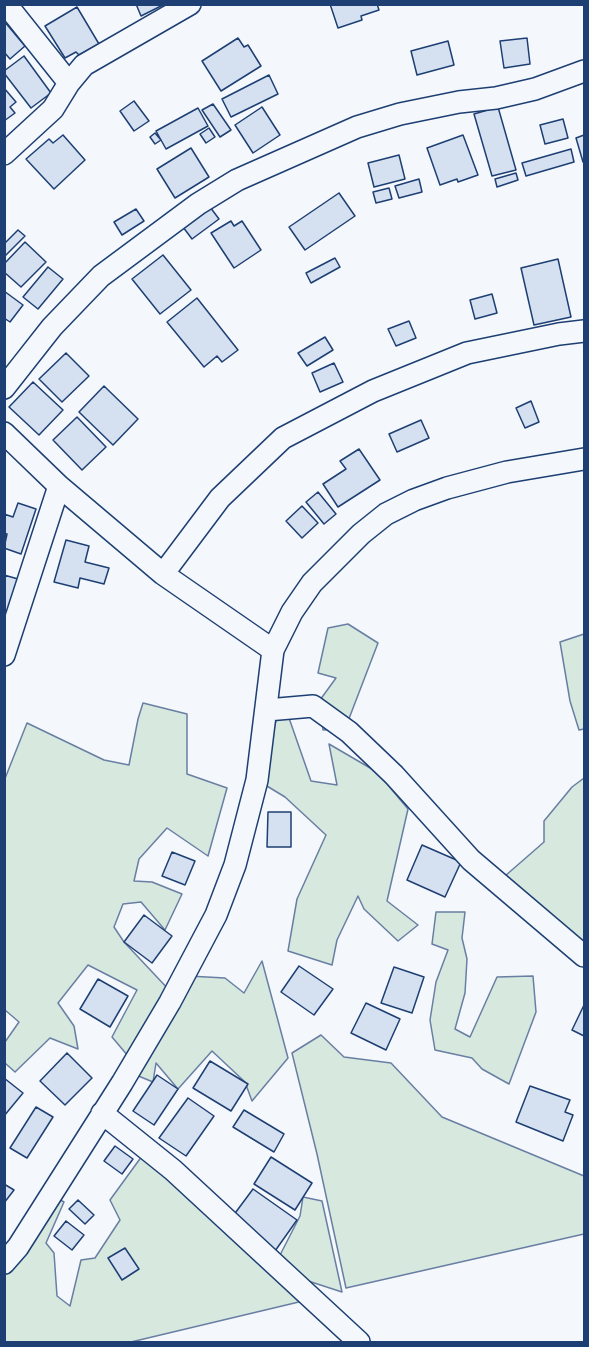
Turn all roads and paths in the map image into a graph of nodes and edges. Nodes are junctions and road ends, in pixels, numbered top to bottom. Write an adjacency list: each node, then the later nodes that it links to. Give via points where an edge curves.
1 (6, 4): 4 (street)
2 (190, 4): 4 (street, via 84,65)
3 (585, 71): 7 (street, via 525,91 400,114 357,127 237,180 101,276 52,327)
4 (69, 83): 5 (street, via 53,109)
5 (4, 154)
6 (585, 331): 11 (street, via 467,353 373,391 283,438 220,498)
7 (4, 388)
8 (4, 433): 10 (street)
9 (585, 459): 12 (street, via 507,472 447,488 386,514 312,583)
10 (59, 486): 11 (street); 13 (street)
11 (163, 574): 12 (street)
12 (273, 650): 14 (street)
13 (4, 655)
14 (267, 710): 15 (street, via 313,706 349,732 471,860); 16 (street, via 248,821 216,915 170,1002)
15 (585, 956)
16 (102, 1113): 17 (street); 18 (street, via 173,1170)
17 (4, 1263)
18 (359, 1342)

